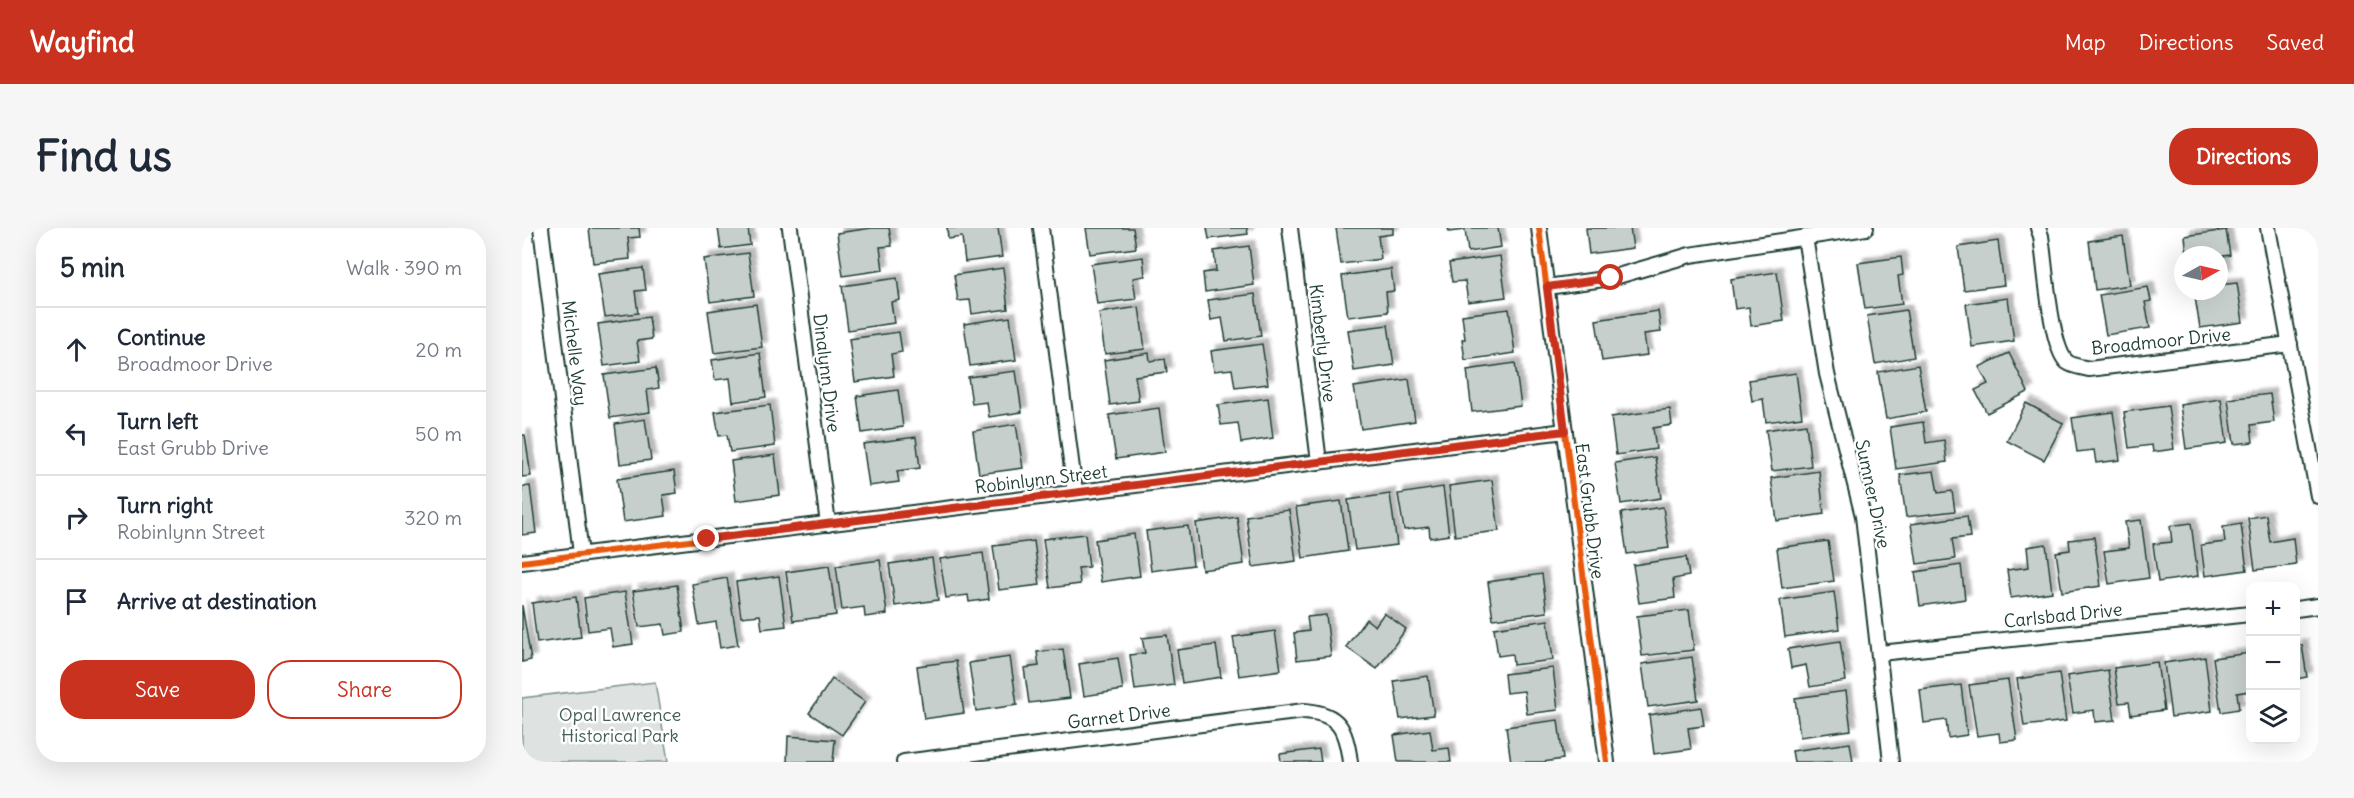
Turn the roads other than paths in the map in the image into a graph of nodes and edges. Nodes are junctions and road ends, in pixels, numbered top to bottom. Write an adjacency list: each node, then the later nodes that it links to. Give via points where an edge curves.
1 (541, 228): 17 (street, Michelle Way)
2 (790, 228): 16 (street, Dinalynn Drive)
3 (1041, 228): 14 (street)
4 (1290, 228): 13 (street, Kimberly Drive)
5 (1539, 228): 10 (street, East Grubb Drive)
6 (1866, 228): 9 (street)
7 (2038, 228): 11 (street, Broadmoor Drive, via 2055,339 2066,361 2076,366 2089,369)
8 (2268, 228): 11 (street)
9 (1805, 237): 10 (street, via 1690,255 1611,278); 22 (street, Sumner Drive, via 1827,374 1863,516)
10 (1547, 287): 12 (street, East Grubb Drive)
11 (2290, 344): 15 (street)
12 (1565, 431): 13 (street, Robinlynn Street); 25 (street, East Grubb Drive)
13 (1319, 462): 14 (street, Robinlynn Street)
14 (1075, 492): 16 (street, Robinlynn Street)
15 (2318, 496)
16 (828, 524): 17 (street, Robinlynn Street)
17 (581, 554): 18 (street, Robinlynn Street)
18 (522, 562)
19 (2318, 606): 20 (street)
20 (2300, 608)
21 (2246, 614): 22 (street, Carlsbad Drive)
22 (1880, 653): 26 (street, Sumner Drive)
23 (904, 762): 24 (street, Garnet Drive, via 1304,711 1336,721 1346,738)
24 (1350, 762)
25 (1607, 762)
26 (1891, 762)

